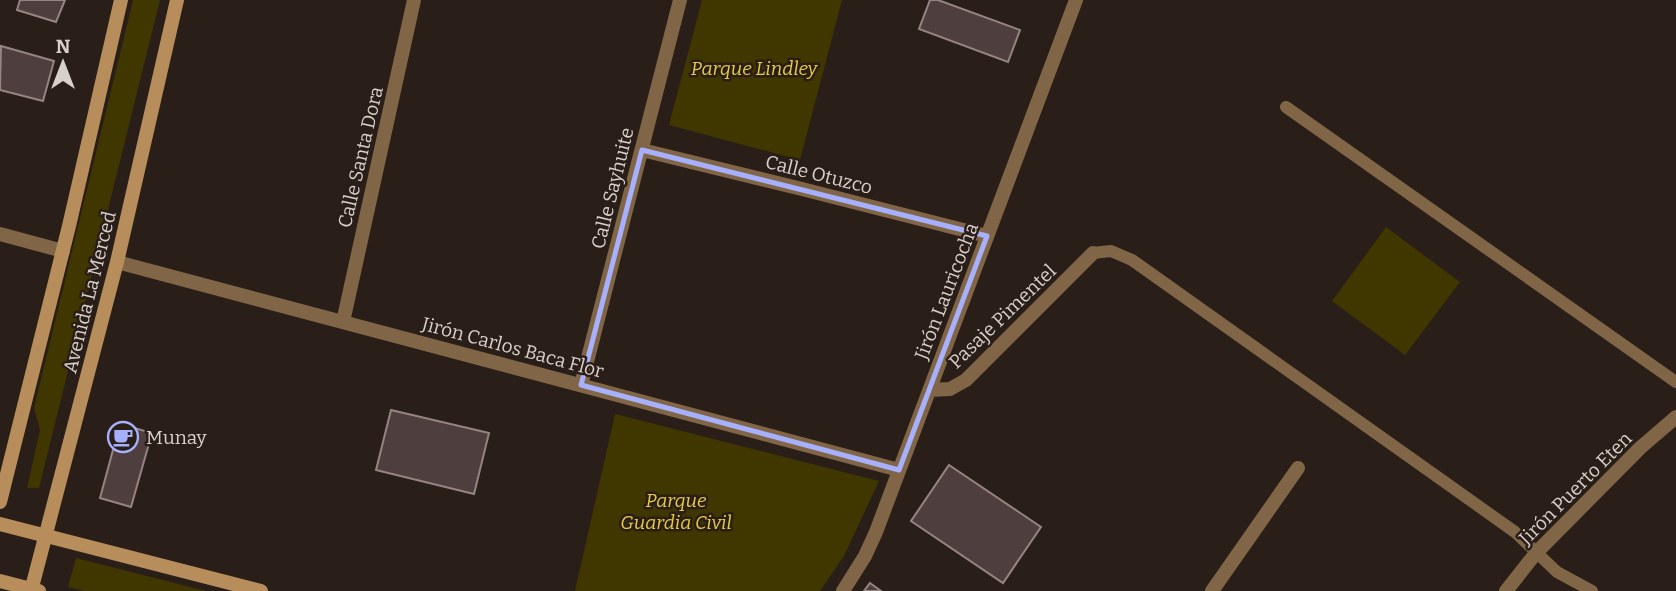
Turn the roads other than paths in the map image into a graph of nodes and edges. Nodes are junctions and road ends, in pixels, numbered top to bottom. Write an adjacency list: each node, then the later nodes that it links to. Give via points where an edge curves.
1 (121, 0): 10 (main road, Avenida La Merced)
2 (177, 0): 12 (main road, Avenida La Merced)
3 (414, 0): 13 (street, Calle Santa Dora)
4 (680, 0): 7 (street, Calle Sayhuite)
5 (1075, 0): 9 (street, Jirón Lauricocha)
6 (1286, 107): 14 (lane)
7 (642, 150): 9 (street, Calle Otuzco); 15 (street, Calle Sayhuite)
8 (0, 234): 10 (street)
9 (988, 236): 16 (street, Jirón Lauricocha)
10 (63, 251): 20 (main road, Avenida La Merced)
11 (1093, 253): 16 (street, Pasaje Pimentel, via 966,380 950,389); 23 (lane, via 1111,251 1132,260 1515,532)
12 (117, 262): 13 (street, Jirón Carlos Baca Flor); 22 (main road, Avenida La Merced)
13 (343, 322): 15 (street, Jirón Carlos Baca Flor)
14 (1676, 382)
15 (582, 385): 19 (street, Jirón Carlos Baca Flor)
16 (930, 390): 19 (street, Jirón Lauricocha)
17 (1676, 417): 23 (street, Jirón Puerto Eten)
18 (1298, 468): 28 (street)
19 (899, 470): 27 (street, Jirón Lauricocha, via 865,556)
20 (0, 502)
21 (0, 524): 22 (main road)
22 (47, 536): 25 (main road, Avenida La Merced); 26 (main road)
23 (1536, 553): 29 (street, Jirón Puerto Eten); 30 (lane, via 1557,572)
24 (0, 580): 25 (main road)
25 (34, 590)
26 (261, 591)
27 (843, 591)
28 (1212, 591)
29 (1506, 591)
30 (1592, 591)

